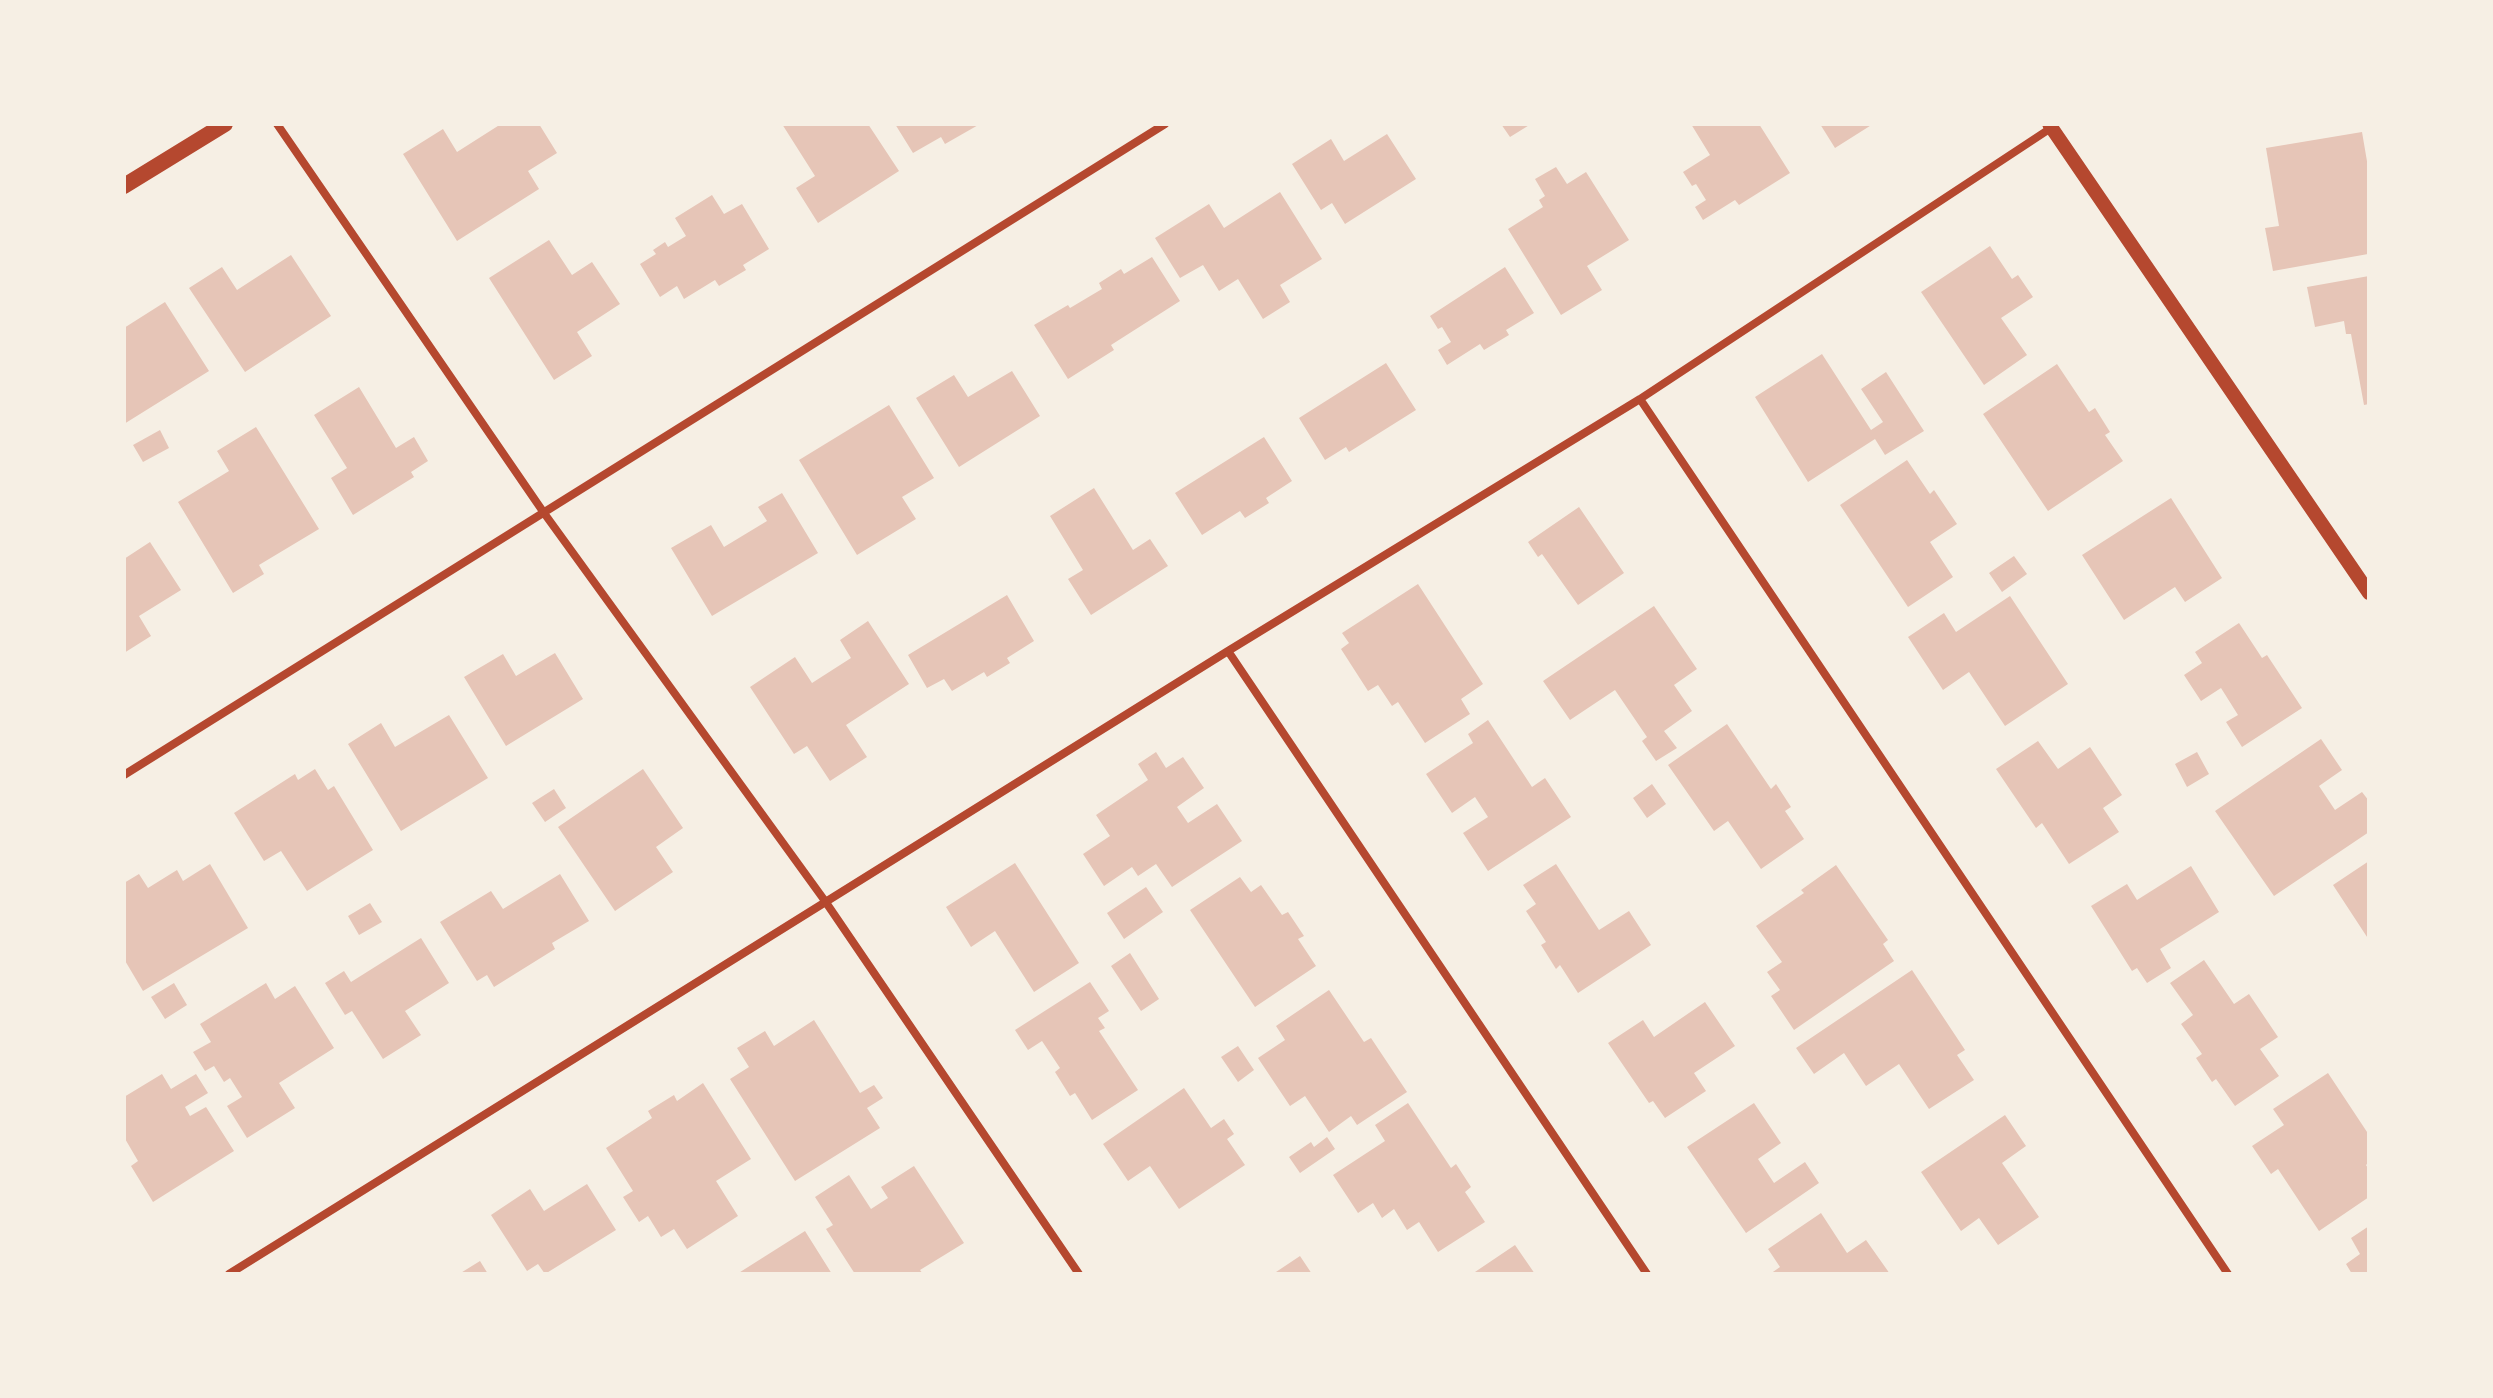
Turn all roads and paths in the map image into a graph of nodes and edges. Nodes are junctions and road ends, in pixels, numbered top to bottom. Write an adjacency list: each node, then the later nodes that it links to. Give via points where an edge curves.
1 (225, 124): 5 (main road)
2 (277, 124): 7 (street)
3 (1165, 124): 7 (street)
4 (2050, 126): 6 (street); 8 (street)
5 (124, 186)
6 (1640, 399): 9 (street); 15 (street)
7 (544, 513): 10 (street); 11 (street)
8 (2369, 593)
9 (1228, 651): 11 (street); 14 (street)
10 (124, 775)
11 (825, 901): 12 (street); 13 (street)
12 (1076, 1273)
13 (229, 1274)
14 (1647, 1274)
15 (2228, 1274)

